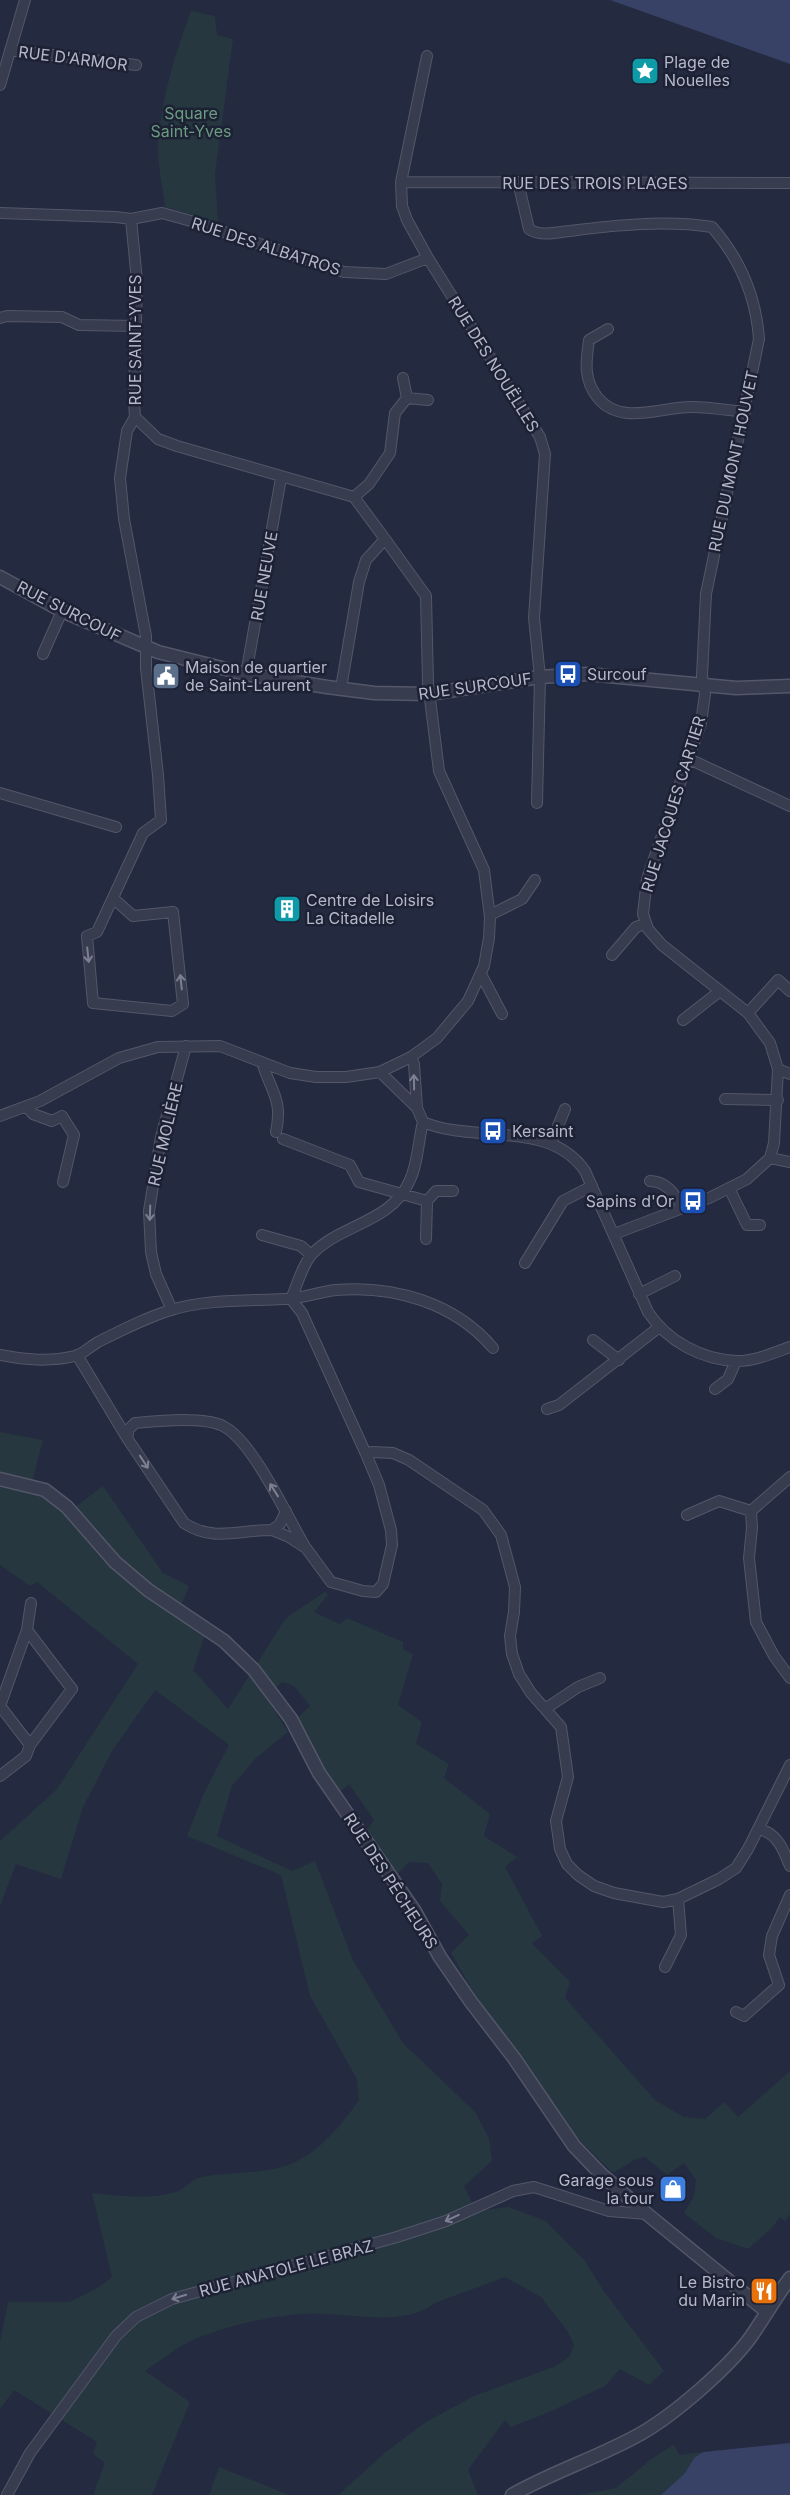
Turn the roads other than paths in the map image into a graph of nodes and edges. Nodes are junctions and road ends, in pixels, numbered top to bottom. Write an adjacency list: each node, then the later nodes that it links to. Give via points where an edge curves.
1 (26, 0): 2 (street)
2 (10, 50): 4 (street, RUE D'ARMOR); 5 (street)
3 (428, 56): 6 (street, RUE DES NOUËLLES)
4 (136, 65)
5 (0, 85)
6 (401, 182): 7 (street, RUE DES TROIS PLAGES); 11 (street, RUE DES NOUËLLES, via 402,206)
7 (518, 182): 8 (street, RUE DES TROIS PLAGES); 18 (street, RUE DU MONT HOUVET, via 529,229 534,233 597,227 694,224 712,227 727,244 740,267 758,317 759,339)
8 (790, 183)
9 (0, 213): 10 (street)
10 (131, 219): 11 (street, RUE DES ALBATROS, via 162,213 344,272 386,274); 13 (street, RUE SAINT-YVES, via 137,281)
11 (428, 258): 28 (street, RUE DES NOUËLLES, via 540,437 544,454 534,618)
12 (0, 318): 13 (street, via 62,317 79,325)
13 (137, 326): 19 (street, RUE SAINT-YVES)
14 (608, 329): 18 (street, via 589,340 586,366 588,381 606,408 618,413 692,407)
15 (403, 378): 16 (street)
16 (407, 398): 17 (street); 21 (street, via 395,413 390,453 369,484)
17 (428, 400)
18 (745, 412): 29 (street, RUE DU MONT HOUVET, via 706,594)
19 (136, 417): 20 (street, via 158,439); 25 (street, RUE SAINT-YVES, via 126,431 120,478)
20 (281, 478): 21 (street); 27 (street, RUE NEUVE)
21 (354, 496): 22 (street)
22 (386, 539): 31 (street, via 366,560 359,582); 32 (street, via 426,596)
23 (1, 581): 24 (street, RUE SURCOUF)
24 (62, 611): 25 (street, RUE SURCOUF); 26 (street)
25 (146, 647): 27 (street, RUE SURCOUF); 39 (street, RUE SAINT-YVES, via 161,820 143,833)
26 (43, 654)
27 (246, 674): 31 (street, RUE SURCOUF)
28 (540, 677): 29 (street, RUE SURCOUF, via 587,674); 32 (street, RUE SURCOUF); 35 (street, RUE DES NOUËLLES)
29 (704, 684): 30 (street, RUE SURCOUF, via 736,688); 33 (street, RUE JACQUES CARTIER, via 701,723)
30 (790, 686)
31 (341, 688): 32 (street, RUE SURCOUF, via 374,693)
32 (429, 694): 40 (street, via 439,770 484,870)
33 (689, 759): 36 (street); 41 (street, RUE JACQUES CARTIER, via 647,879 643,902)
34 (0, 792): 37 (street)
35 (537, 803)
36 (790, 806)
37 (116, 827)
38 (535, 880): 40 (street, via 522,899)
39 (114, 899): 39 (street, one-way to 39, via 97,932 86,936 93,1003 172,1011 183,1004 173,912 133,916)
40 (490, 914): 43 (street, via 489,938)
41 (645, 924): 42 (street, via 636,927); 44 (street, via 662,945)
42 (612, 955)
43 (481, 974): 46 (street); 50 (street, via 454,1020 437,1038)
44 (720, 991): 47 (street); 48 (street)
45 (790, 991): 47 (street, via 778,980)
46 (502, 1014)
47 (748, 1014): 52 (street, via 770,1043)
48 (684, 1020)
49 (186, 1046): 51 (street, via 220,1046); 57 (street, via 158,1047 119,1058); 82 (street, RUE MOLIÈRE, one-way to 82, via 161,1137 149,1211 151,1252 156,1274)
50 (411, 1057): 53 (street); 58 (street, one-way to 50)
51 (262, 1062): 53 (street, via 290,1073 316,1076 346,1077); 70 (street, via 278,1102 280,1135 350,1165 359,1182)
52 (778, 1069): 54 (street); 56 (street)
53 (380, 1072): 58 (street)
54 (790, 1074)
55 (725, 1099): 56 (street)
56 (778, 1100): 63 (street)
57 (27, 1107): 60 (street); 66 (street, via 32,1114 52,1122 62,1116 74,1135)
58 (416, 1108): 61 (street)
59 (564, 1109): 62 (street)
60 (0, 1116)
61 (423, 1122): 62 (street, via 440,1129 534,1138); 70 (street, via 414,1166)
62 (551, 1143): 67 (street, via 577,1159)
63 (770, 1158): 64 (street); 68 (street, via 747,1179)
64 (790, 1162)
65 (650, 1181): 72 (street, via 661,1182)
66 (63, 1182)
67 (592, 1186): 74 (street); 78 (street, via 563,1201)
68 (730, 1188): 72 (street); 73 (street, via 747,1225)
69 (453, 1191): 71 (street, via 436,1191)
70 (400, 1196): 71 (street); 77 (street, via 378,1216 324,1245)
71 (426, 1201): 76 (street)
72 (683, 1208): 74 (street)
73 (760, 1225)
74 (614, 1234): 80 (street)
75 (262, 1235): 77 (street, via 302,1246)
76 (426, 1239)
77 (311, 1256): 81 (street)
78 (525, 1263)
79 (675, 1276): 80 (street)
80 (639, 1294): 83 (street)
81 (290, 1299): 82 (street, via 199,1304); 86 (street, via 335,1290 372,1289 428,1302 454,1313); 96 (street, via 302,1313)
82 (172, 1310): 88 (street, via 135,1324)
83 (658, 1328): 89 (street); 90 (street, via 674,1341 692,1349)
84 (593, 1340): 89 (street)
85 (790, 1347): 90 (street)
86 (493, 1348)
87 (0, 1355): 88 (street, via 31,1361)
88 (77, 1355): 92 (street)
89 (619, 1360): 93 (street, via 558,1405)
90 (736, 1361): 91 (street, via 728,1379)
91 (715, 1389)
92 (108, 1407): 94 (street); 95 (street)
93 (547, 1409)
94 (135, 1423): 95 (street); 99 (street, one-way to 94, via 240,1439 222,1425 187,1420)
95 (127, 1438): 102 (street, one-way to 102, via 184,1523 196,1531 209,1535)
96 (366, 1454): 103 (street, via 391,1530 392,1545 383,1584 376,1592 331,1582); 108 (street, via 393,1453 409,1460 483,1510 494,1522 509,1558 515,1586 510,1636 512,1654 520,1674)
97 (790, 1476): 100 (street)
98 (0, 1479): 118 (street, RUE DES PÊCHEURS, via 45,1490 67,1507 115,1562 148,1590 224,1641 254,1670 291,1718 319,1773 414,1910 440,1958 565,2134 602,2174)
99 (286, 1511): 102 (street, via 280,1524); 103 (street)
100 (751, 1511): 101 (street, via 719,1501); 107 (street, via 749,1558 756,1622)
101 (687, 1515)
102 (272, 1530): 103 (street)
103 (306, 1548)
104 (31, 1603): 105 (street)
105 (27, 1630): 109 (street, via 0,1706); 109 (street, via 72,1689)
106 (600, 1678): 108 (street, via 578,1687)
107 (790, 1678)
108 (545, 1709): 115 (street, via 561,1728 564,1741 568,1777 556,1821 560,1849 568,1864 594,1886 663,1902)
109 (30, 1745): 111 (street, via 26,1756)
110 (790, 1765): 112 (street)
111 (0, 1776)
112 (759, 1829): 113 (street, via 774,1835); 115 (street, via 736,1868)
113 (790, 1866)
114 (790, 1895): 117 (street, via 772,1936 769,1955 779,1985 744,2016)
115 (678, 1900): 116 (street, via 681,1935)
116 (665, 1967)
117 (736, 2012)
118 (647, 2214): 120 (street, RUE DES PÊCHEURS); 121 (street, RUE ANATOLE LE BRAZ, one-way to 121, via 609,2211 534,2187 514,2190 446,2221 397,2238 172,2299 136,2317 116,2336 30,2453)
119 (790, 2278): 120 (street)
120 (767, 2312): 122 (street, via 749,2339 730,2359 659,2421 622,2443)
121 (7, 2495)
122 (512, 2495)

